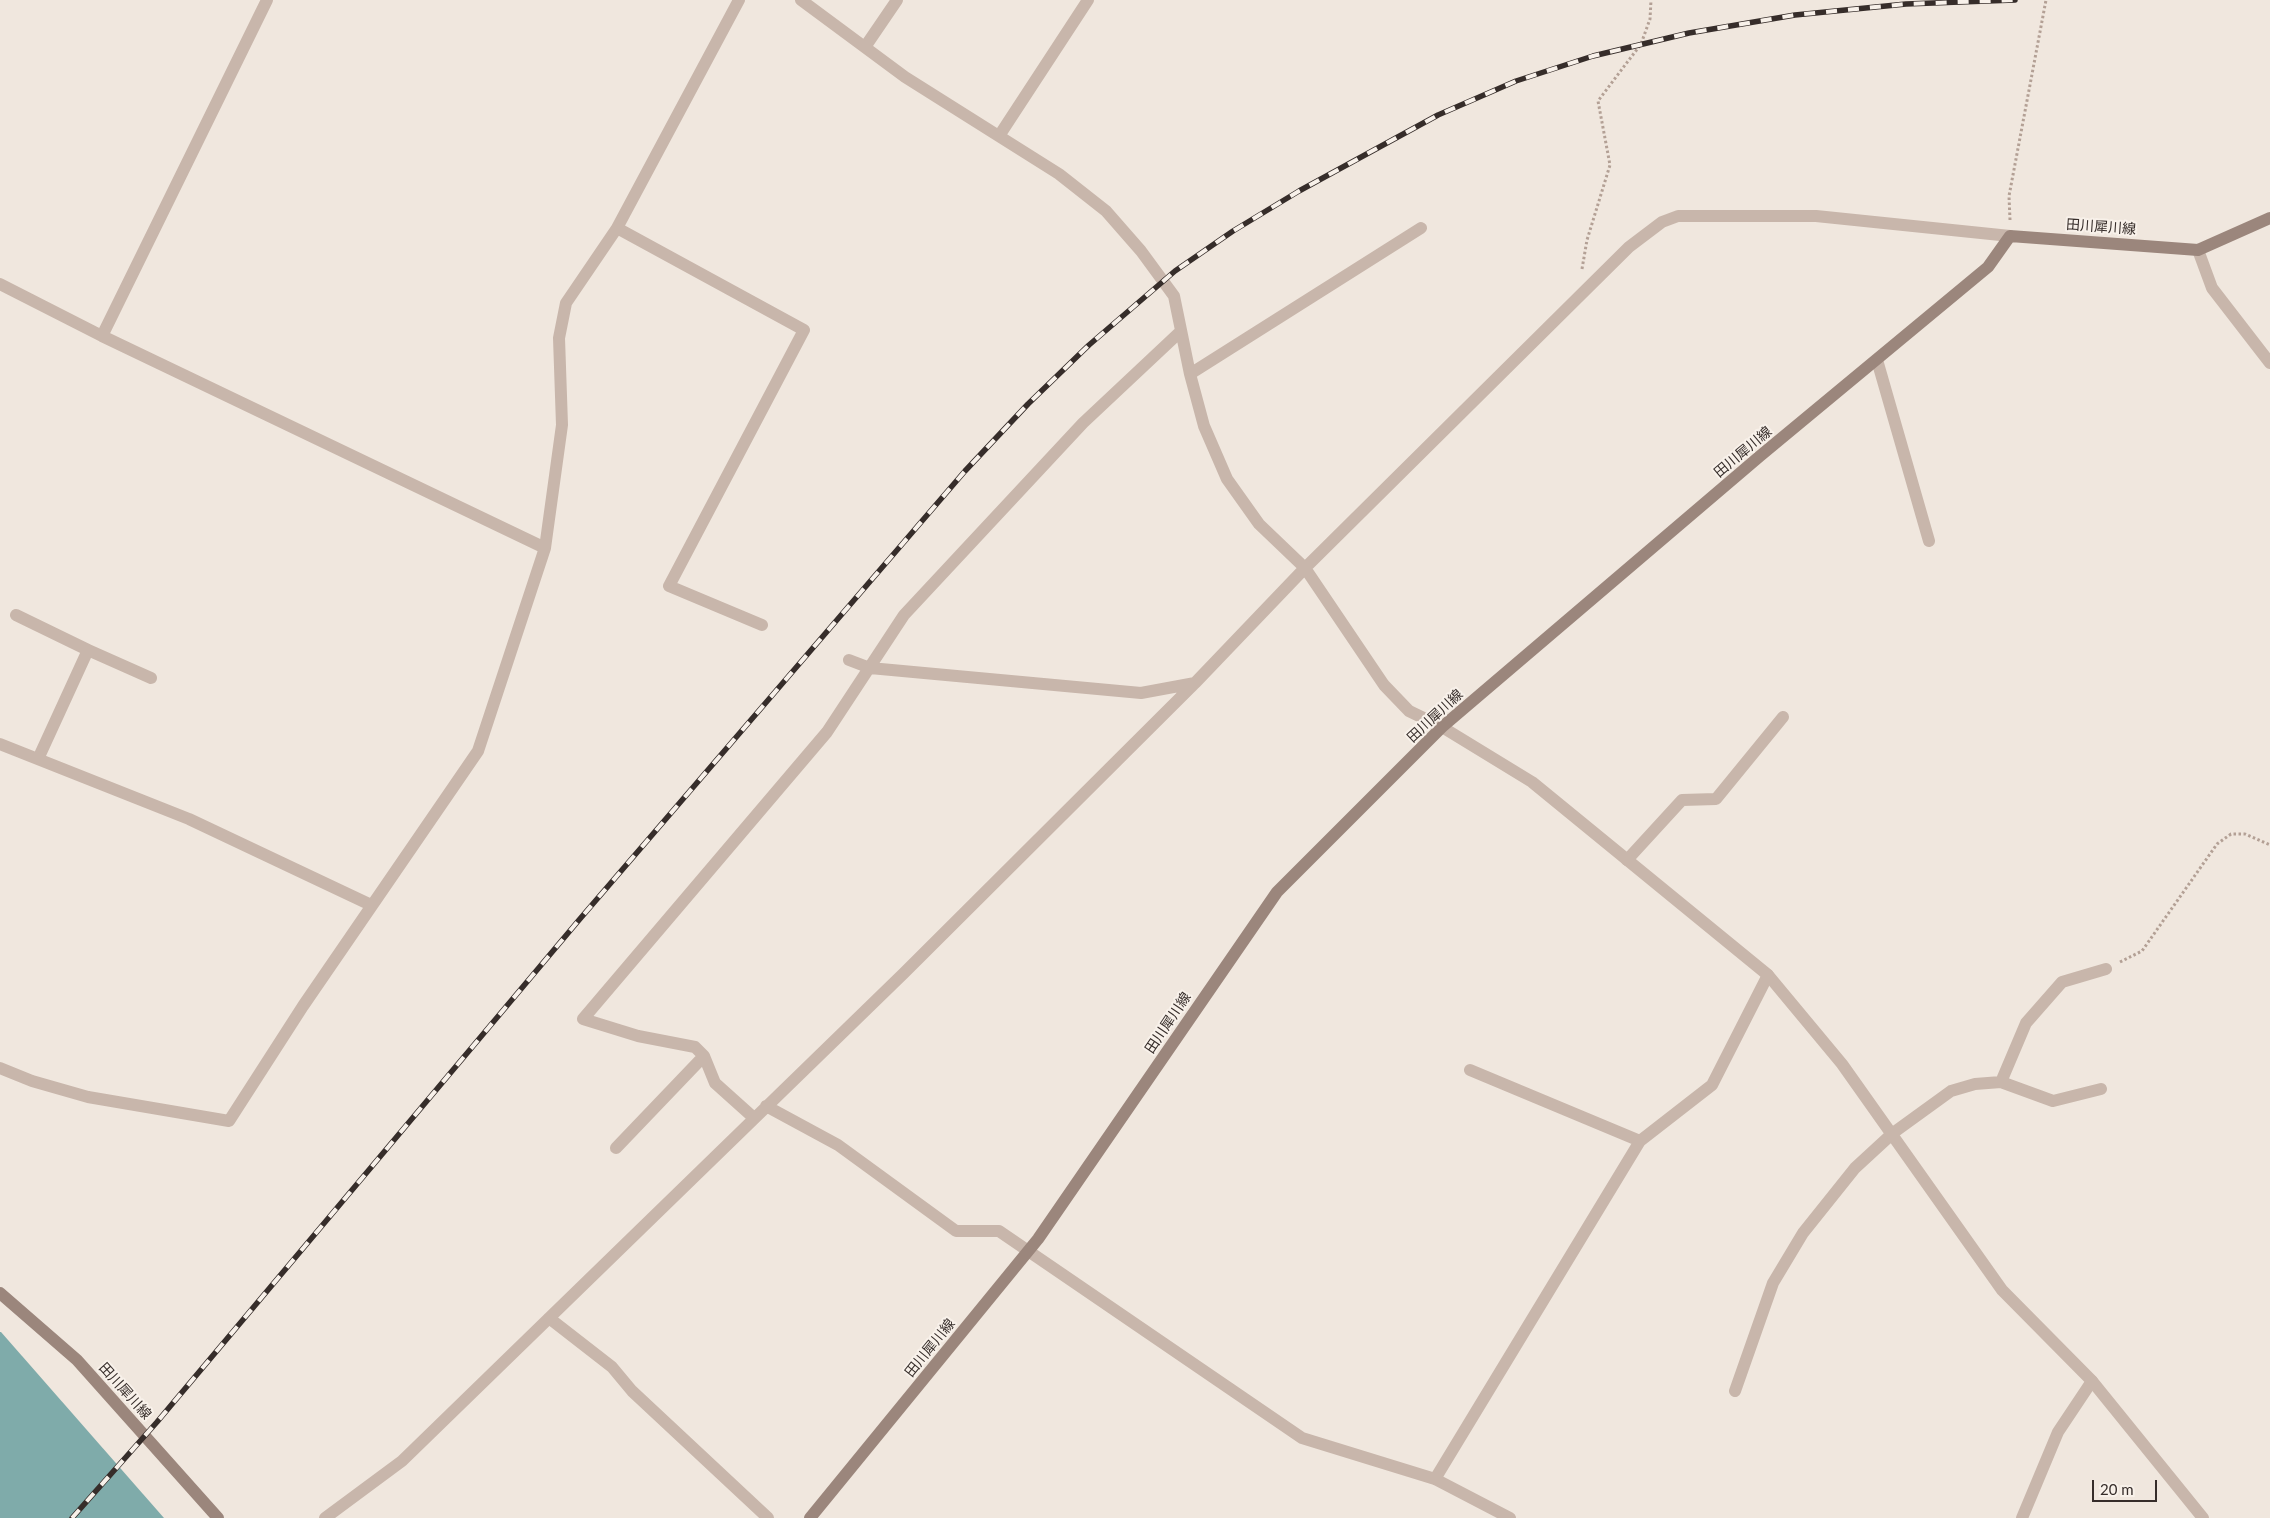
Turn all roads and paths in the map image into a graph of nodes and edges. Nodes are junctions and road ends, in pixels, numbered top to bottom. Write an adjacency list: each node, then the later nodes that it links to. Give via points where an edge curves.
1 (267, 0): 18 (street)
2 (739, 0): 11 (street)
3 (801, 0): 8 (street)
4 (897, 0): 8 (street)
5 (1088, 0): 9 (street)
6 (1651, 0): 16 (path, via 1650,19 1641,44 1598,101 1610,165 1587,240 1582,269)
7 (2046, 0): 13 (path, via 2010,196)
8 (865, 47): 9 (street, via 905,77)
9 (999, 136): 17 (street, via 1059,174 1106,211 1174,296)
10 (2270, 218): 14 (main road, 田川犀川線)
11 (618, 228): 23 (street, via 566,303 559,338 562,425); 26 (street, via 804,330 669,586)
12 (1421, 228): 21 (street)
13 (2010, 236): 14 (main road, 田川犀川線); 16 (street, via 1816,216 1678,216 1662,222 1629,247); 19 (main road, 田川犀川線, via 1988,267)
14 (2198, 250): 20 (street, via 2212,288)
15 (0, 284): 18 (street)
16 (1584, 292): 24 (street)
17 (1180, 332): 21 (street); 29 (street, via 1083,423 904,615)
18 (102, 336): 23 (street)
19 (1877, 360): 22 (street); 33 (main road, 田川犀川線)
20 (2270, 363)
21 (1190, 374): 24 (street, via 1204,426 1227,479 1259,524)
22 (1929, 541)
23 (545, 548): 38 (street, via 478,751)
24 (1305, 568): 31 (street); 33 (street, via 1384,685 1409,711)
25 (16, 615): 27 (street)
26 (762, 625)
27 (88, 650): 30 (street); 35 (street)
28 (849, 660): 29 (street)
29 (870, 668): 31 (street, via 1141,693); 41 (street, via 827,732 583,1019 638,1036 695,1046)
30 (151, 678)
31 (1195, 683): 46 (street)
32 (1783, 717): 37 (street, via 1716,799 1682,800)
33 (1442, 727): 37 (street, via 1532,782); 51 (main road, 田川犀川線, via 1277,892)
34 (0, 744): 35 (street)
35 (38, 759): 38 (street, via 189,819)
36 (2270, 845): 39 (path, via 2245,834 2231,834 2217,844 2142,951)
37 (1627, 860): 40 (street)
38 (371, 906): 42 (street, via 229,1121 88,1097)
39 (2106, 969): 44 (street, via 2062,982 2026,1024)
40 (1768, 975): 48 (street, via 1842,1064); 49 (street, via 1712,1086)
41 (704, 1056): 47 (street, via 715,1083); 50 (street)
42 (0, 1068)
43 (1470, 1070): 49 (street)
44 (2001, 1082): 45 (street, via 2053,1101); 48 (street, via 1975,1084 1951,1091)
45 (2101, 1089)
46 (766, 1106): 47 (street); 51 (street, via 838,1145 956,1230 999,1231)
47 (754, 1118): 53 (street)
48 (1893, 1133): 54 (street, via 2002,1290); 55 (street, via 1855,1168 1803,1233 1773,1283)
49 (1640, 1141): 56 (street)
50 (616, 1148)
51 (1028, 1252): 56 (street, via 1302,1438); 60 (main road, 田川犀川線)
52 (0, 1293): 57 (main road, 田川犀川線, via 77,1360)
53 (549, 1318): 58 (street, via 402,1461); 59 (street, via 612,1367 632,1392)
54 (2092, 1381): 62 (street, via 2058,1432); 63 (street)
55 (1736, 1392)
56 (1435, 1480): 61 (street)
57 (218, 1518)
58 (325, 1518)
59 (768, 1518)
60 (810, 1518)
61 (1510, 1518)
62 (2022, 1518)
63 (2203, 1518)

